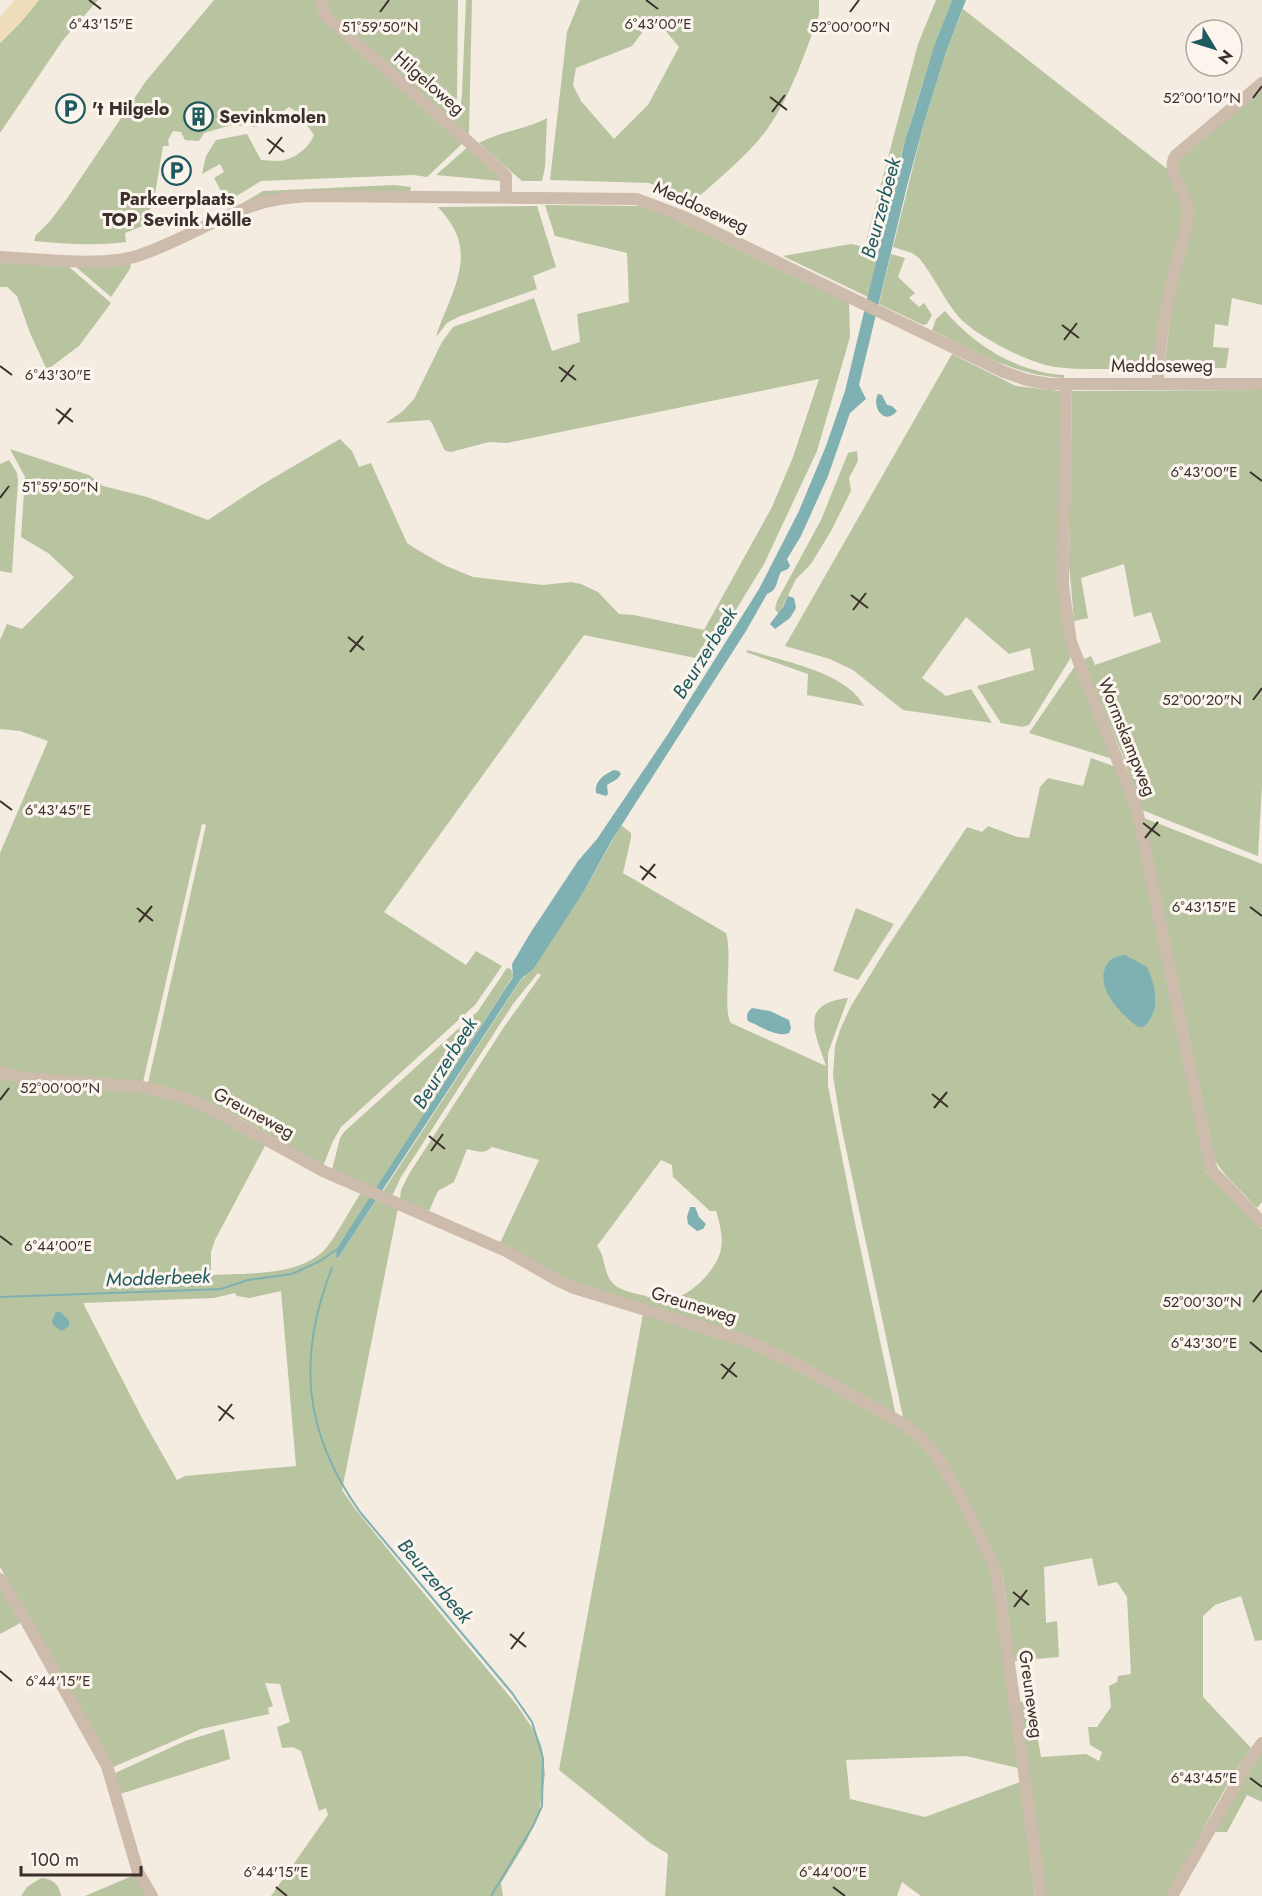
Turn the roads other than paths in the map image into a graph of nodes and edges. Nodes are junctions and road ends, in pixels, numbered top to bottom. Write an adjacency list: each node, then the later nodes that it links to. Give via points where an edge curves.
1 (320, 0): 3 (street, Hilgeloweg, via 326,16 506,176)
2 (1262, 83): 6 (street, via 1172,160 1188,215 1169,298)
3 (506, 196): 4 (street, Meddoseweg, via 288,198 247,207 136,257 105,261); 5 (street, Meddoseweg, via 646,201 1004,372 1038,382)
4 (0, 257)
5 (1066, 384): 6 (street, Meddoseweg); 9 (street, Wormskampweg, via 1063,585 1071,642 1137,810 1210,1165)
6 (1158, 384): 7 (street, Meddoseweg)
7 (1262, 384)
8 (0, 1072): 13 (street, Greuneweg, via 61,1082 126,1084 206,1106 323,1171 506,1251 574,1288 730,1335 773,1352 900,1422 922,1439 950,1480 997,1576)
9 (1262, 1222)
10 (0, 1579): 12 (street, via 107,1766 138,1872)
11 (1262, 1743): 14 (street)
12 (152, 1896)
13 (1041, 1896)
14 (1172, 1896)

